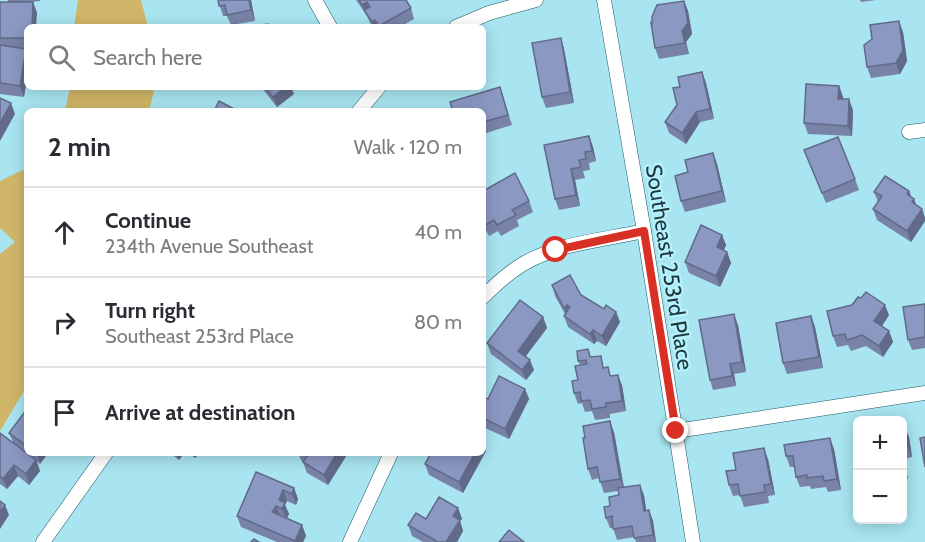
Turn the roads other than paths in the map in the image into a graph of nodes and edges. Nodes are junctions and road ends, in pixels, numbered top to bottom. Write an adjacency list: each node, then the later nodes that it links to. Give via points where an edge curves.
1 (315, 0): 4 (street)
2 (536, 0): 5 (street)
3 (604, 0): 10 (street, Southeast 253rd Place)
4 (328, 24)
5 (463, 24)
6 (373, 90): 7 (street)
7 (361, 108)
8 (925, 130): 9 (street)
9 (909, 132)
10 (644, 231): 11 (street, via 538,257 522,264); 13 (street, Southeast 253rd Place)
11 (486, 294)
12 (925, 393): 13 (street)
13 (676, 431): 18 (street, Southeast 253rd Place)
14 (104, 456): 16 (street)
15 (391, 456): 17 (street)
16 (43, 542)
17 (350, 542)
18 (693, 542)

